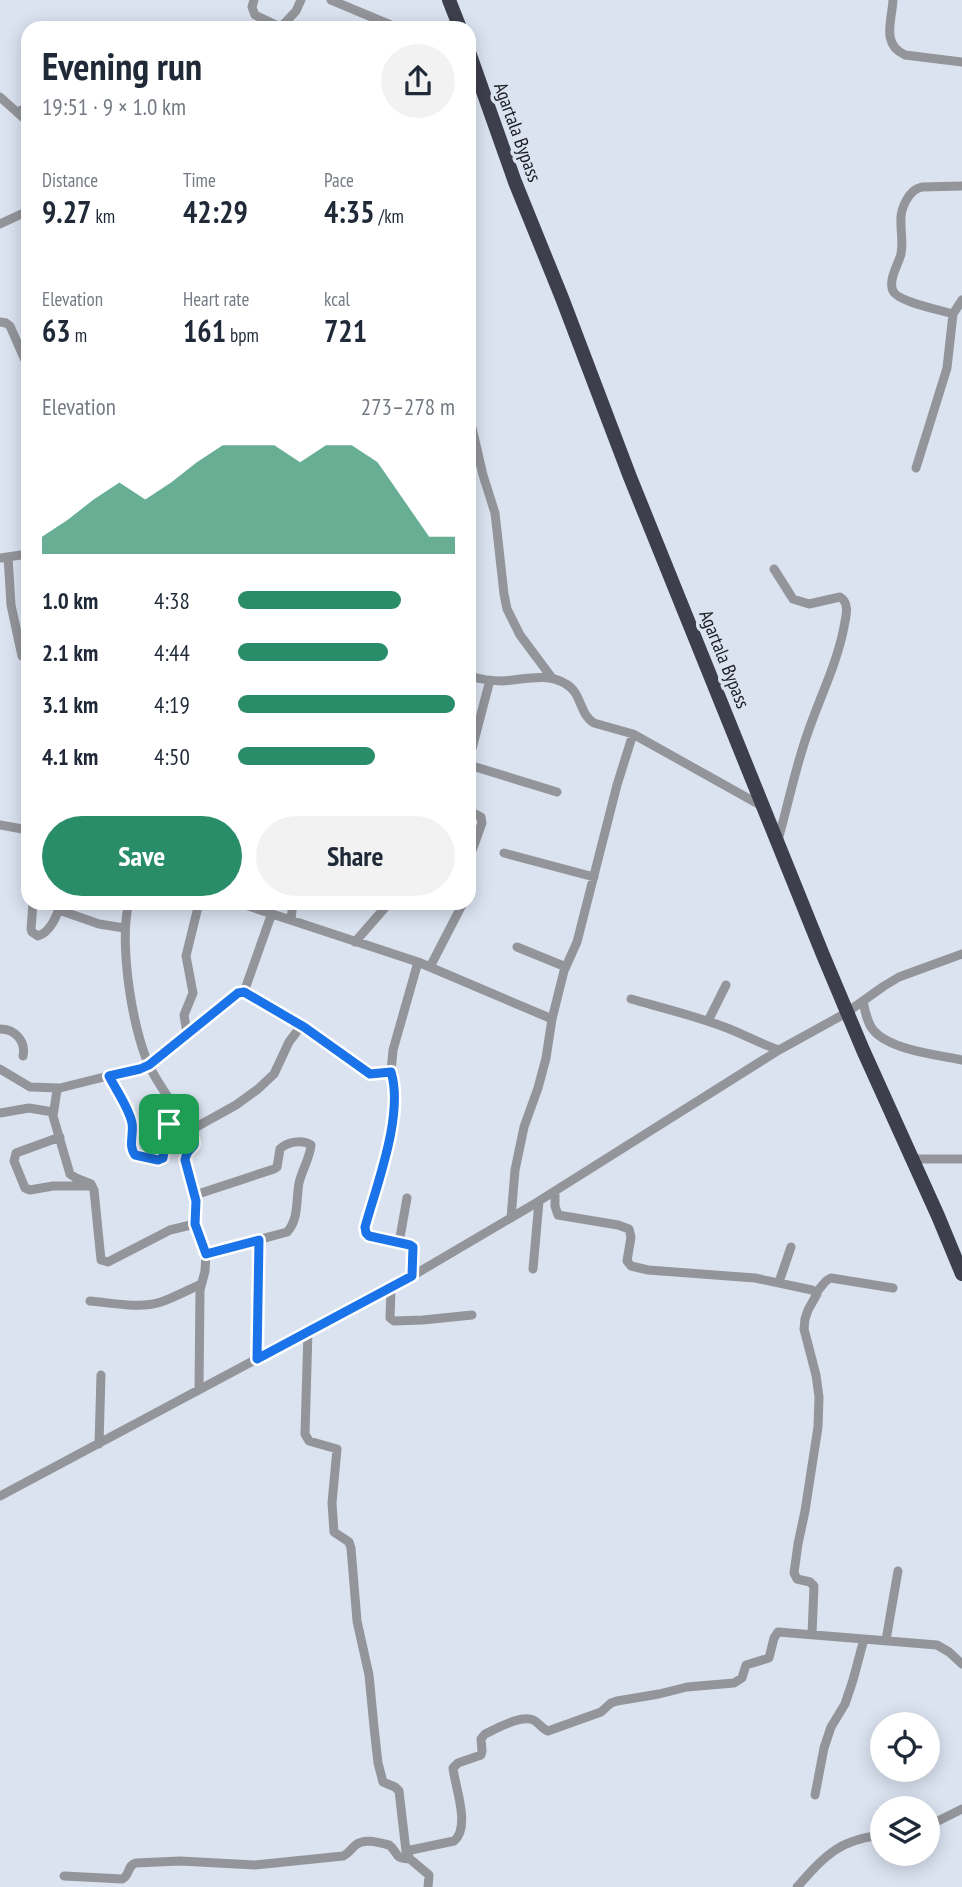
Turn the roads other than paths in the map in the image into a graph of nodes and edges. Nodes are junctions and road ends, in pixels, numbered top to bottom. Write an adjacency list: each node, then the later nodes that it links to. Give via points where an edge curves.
1 (254, 0): 6 (street, via 255,15)
2 (301, 0): 7 (street)
3 (331, 0): 8 (street)
4 (449, 0): 9 (highway)
5 (893, 0): 10 (street, via 890,34 896,51)
6 (268, 21)
7 (287, 21)
8 (381, 21)
9 (457, 21)
10 (962, 62)
11 (476, 74): 37 (highway, Agartala Bypass, via 625,464)
12 (0, 97): 14 (street)
13 (21, 110): 14 (street)
14 (17, 112): 15 (street)
15 (21, 116)
16 (962, 186): 20 (street, via 922,187 911,193 901,212 901,249 891,283 896,295)
17 (21, 214): 18 (street)
18 (0, 224)
19 (962, 300): 20 (street)
20 (953, 314): 24 (street, via 947,368)
21 (0, 322): 22 (street, via 10,326)
22 (21, 351)
23 (476, 446): 29 (street, via 495,513 507,609)
24 (916, 468)
25 (4, 558): 27 (street)
26 (774, 569): 42 (street, via 793,599 809,604 840,597 847,604 844,628 806,736)
27 (21, 651)
28 (476, 677): 30 (street)
29 (552, 678): 30 (street); 34 (street, via 573,689 589,720)
30 (490, 680): 32 (street)
31 (476, 720): 32 (street)
32 (479, 721): 33 (street)
33 (476, 734)
34 (633, 734): 37 (street); 44 (street)
35 (476, 765): 36 (street)
36 (557, 792)
37 (764, 807): 42 (highway, Agartala Bypass)
38 (476, 814): 41 (street, via 482,823)
39 (0, 825): 40 (street)
40 (21, 829)
41 (476, 840)
42 (778, 841): 67 (highway, Agartala Bypass)
43 (504, 853): 44 (street)
44 (594, 877): 62 (street)
45 (32, 910): 46 (street, via 31,929 38,936 46,933)
46 (58, 910)
47 (69, 910): 56 (street, via 99,924)
48 (128, 910): 56 (street)
49 (197, 910): 72 (street, via 186,956 192,993 184,1015)
50 (262, 910): 54 (street)
51 (292, 910): 55 (street)
52 (382, 910): 57 (street)
53 (459, 910): 61 (street)
54 (272, 913): 55 (street); 64 (street)
55 (291, 919): 57 (street)
56 (124, 928): 76 (street, via 137,1028)
57 (355, 942): 60 (street)
58 (517, 947): 62 (street)
59 (962, 954): 66 (street, via 899,978)
60 (418, 962): 61 (street); 78 (street)
61 (430, 967): 68 (street)
62 (566, 967): 68 (street)
63 (726, 985): 69 (street)
64 (244, 992): 70 (street); 72 (street)
65 (631, 999): 69 (street)
66 (863, 1001): 67 (street); 75 (street, via 873,1031 889,1042)
67 (846, 1013): 73 (street); 85 (highway, Agartala Bypass)
68 (552, 1019): 92 (street, via 515,1170)
69 (708, 1021): 73 (street)
70 (301, 1026): 78 (street, via 370,1074); 83 (street, via 274,1074 258,1089)
71 (0, 1029): 74 (street, via 15,1034)
72 (187, 1033): 76 (street)
73 (779, 1050): 88 (street)
74 (23, 1056)
75 (962, 1060)
76 (149, 1065): 79 (street); 83 (street)
77 (0, 1069): 80 (street, via 30,1087)
78 (391, 1072): 95 (street, via 395,1098 390,1132 365,1227 369,1236)
79 (109, 1076): 80 (street); 83 (street, via 131,1118 135,1155 163,1158 160,1130 169,1124)
80 (61, 1087): 81 (street, via 55,1093)
81 (53, 1112): 82 (street, via 29,1108); 84 (street)
82 (0, 1113)
83 (189, 1131): 89 (street, via 195,1143 185,1160)
84 (60, 1137): 87 (street, via 70,1174); 87 (street, via 16,1153 14,1161 25,1188)
85 (912, 1158): 86 (street); 99 (highway, Agartala Bypass)
86 (962, 1159)
87 (93, 1186): 93 (street, via 104,1262 170,1230)
88 (555, 1191): 91 (street); 101 (street, via 558,1215 629,1229 627,1261 631,1266)
89 (195, 1195): 93 (street); 94 (street, via 274,1169 284,1146 309,1143 294,1223 287,1232)
90 (407, 1198): 95 (street)
91 (539, 1201): 92 (street); 98 (street)
92 (511, 1218): 100 (street)
93 (195, 1224): 97 (street)
94 (259, 1240): 97 (street); 109 (street)
95 (399, 1243): 100 (street, via 413,1247)
96 (791, 1247): 101 (street)
97 (206, 1254): 102 (street)
98 (533, 1269)
99 (962, 1274)
100 (412, 1276): 103 (street)
101 (779, 1282): 105 (street)
102 (201, 1284): 106 (street, via 153,1304); 111 (street)
103 (391, 1288): 107 (street, via 389,1312 394,1321); 108 (street)
104 (893, 1288): 105 (street, via 831,1278)
105 (816, 1292): 115 (street, via 804,1329 816,1375 818,1427 793,1573 814,1586)
106 (90, 1301)
107 (472, 1315)
108 (308, 1331): 109 (street); 123 (street, via 305,1434 309,1441 337,1449 334,1532 351,1548 378,1763 383,1782 399,1791)
109 (257, 1359): 111 (street)
110 (101, 1375): 112 (street)
111 (200, 1389): 112 (street)
112 (99, 1444): 113 (street)
113 (0, 1496)
114 (898, 1571): 117 (street)
115 (812, 1634): 116 (street); 123 (street, via 778,1632 769,1658 746,1665 742,1678 734,1683 617,1701 601,1712 552,1730 545,1731 536,1721 524,1718 485,1734 481,1755 453,1768 463,1825 458,1838)
116 (864, 1639): 117 (street); 119 (street, via 845,1704 824,1748)
117 (886, 1640): 118 (street, via 937,1645)
118 (962, 1664)
119 (815, 1795)
120 (962, 1809): 121 (street)
121 (940, 1820)
122 (870, 1836): 126 (street, via 836,1848)
123 (408, 1855): 124 (street, via 403,1859 389,1845 365,1841 343,1856 255,1865 136,1863 122,1879); 125 (street, via 426,1872)
124 (64, 1876)
125 (429, 1884)
126 (797, 1887)

